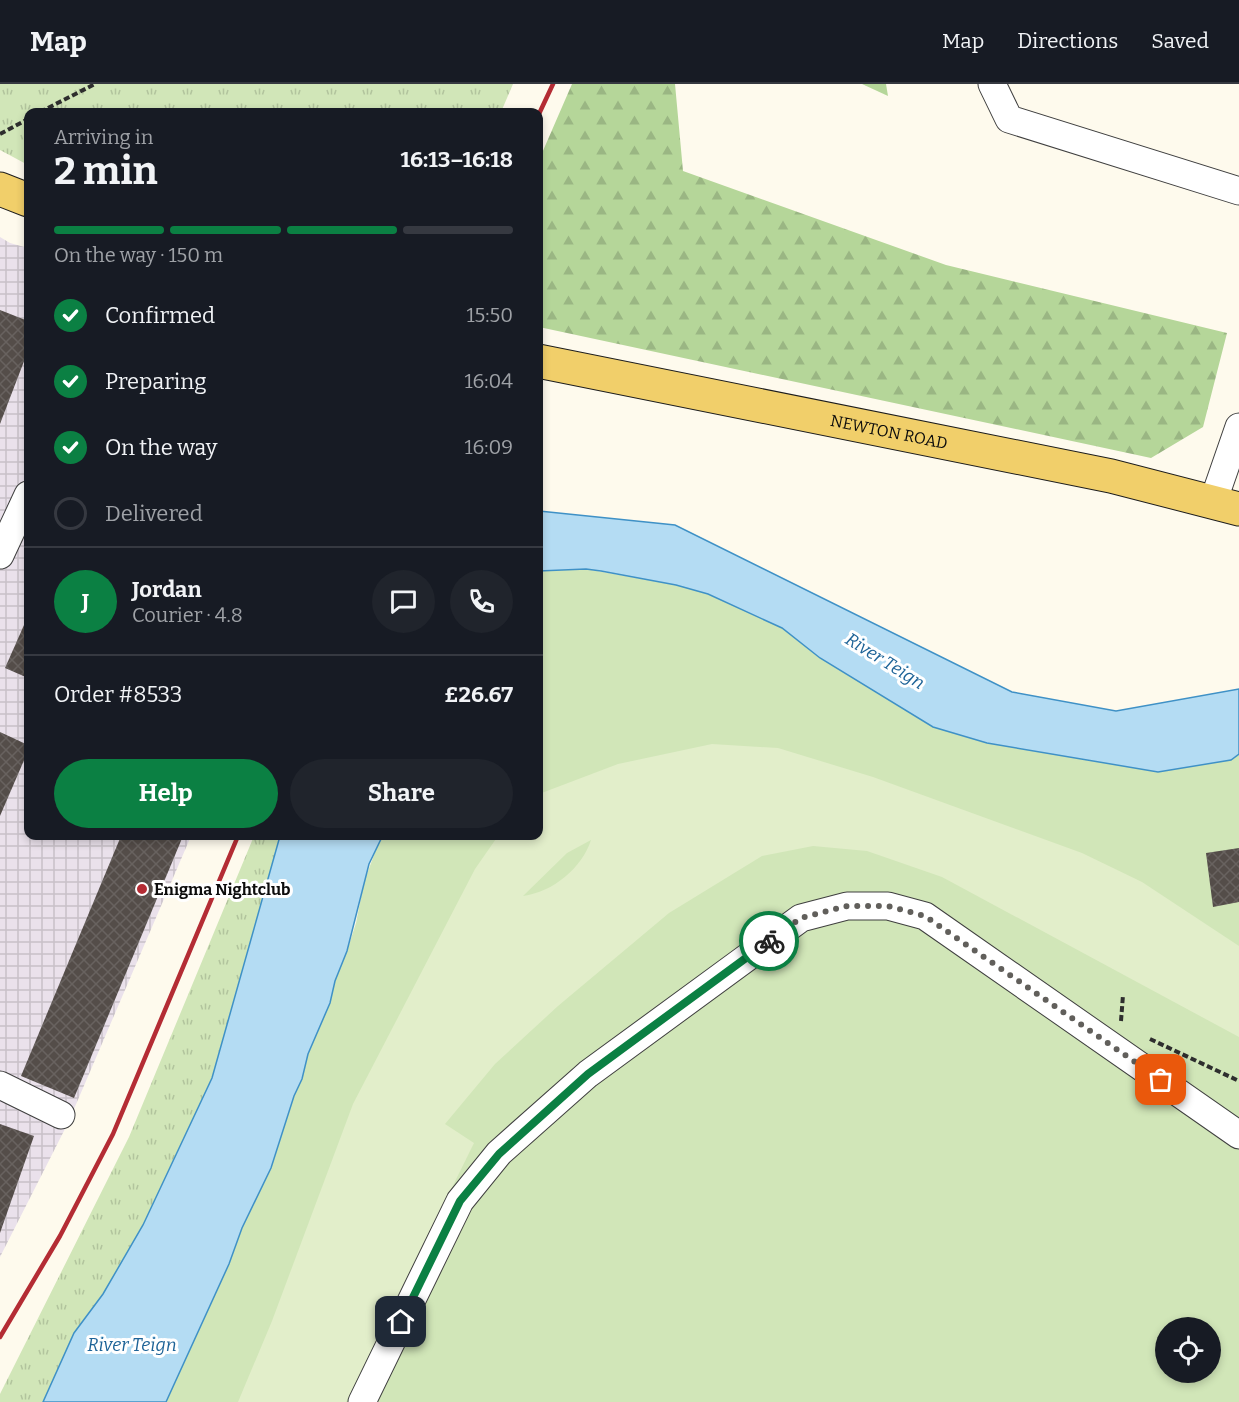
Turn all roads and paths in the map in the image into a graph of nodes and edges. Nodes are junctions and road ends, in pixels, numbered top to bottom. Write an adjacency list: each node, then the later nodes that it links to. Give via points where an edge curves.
1 (94, 84): 3 (path)
2 (992, 84): 7 (street, via 1009,119)
3 (48, 108)
4 (24, 121): 5 (path)
5 (0, 134)
6 (0, 189): 8 (main road)
7 (1239, 190)
8 (24, 198)
9 (543, 362): 12 (main road, NEWTON ROAD, via 1111,476)
10 (1239, 427): 12 (street)
11 (24, 504): 13 (street)
12 (1226, 506)
13 (0, 555)
14 (1123, 995): 15 (path)
15 (1120, 1025)
16 (1141, 1035): 17 (path)
17 (1239, 1081)
18 (0, 1085): 19 (street)
19 (62, 1115)
20 (1239, 1135): 21 (street, via 925,916 888,906 847,906 801,918 588,1074 499,1154 460,1201)
21 (362, 1402)

